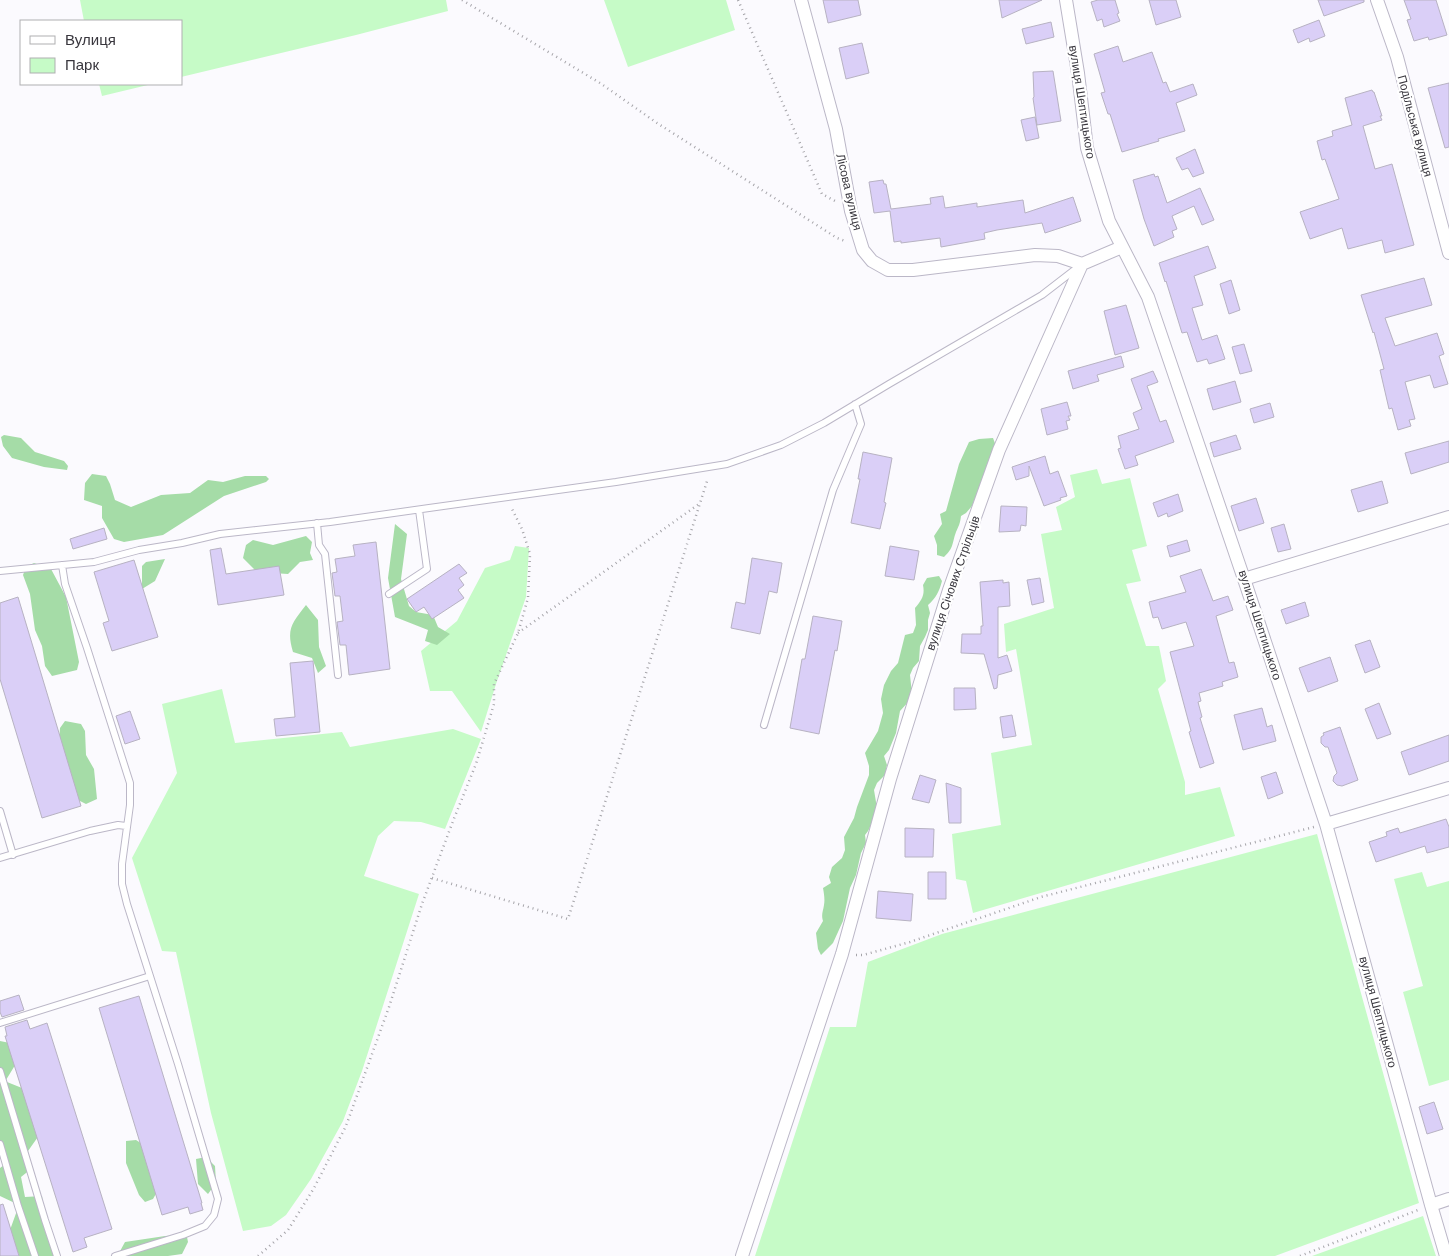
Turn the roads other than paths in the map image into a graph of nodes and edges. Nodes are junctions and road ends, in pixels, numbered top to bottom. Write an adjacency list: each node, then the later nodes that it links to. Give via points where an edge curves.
1 (801, 0): 6 (street, Лісова вулиця, via 836,129 851,211 863,250 872,261 888,270 913,270 1035,255 1058,256)
2 (1066, 0): 4 (street, вулиця Шептицького, via 1087,148 1109,221)
3 (1377, 0): 5 (street, Подільська вулиця, via 1397,57)
4 (1122, 247): 6 (street); 13 (street, вулиця Шептицького, via 1148,298)
5 (1449, 253)
6 (1082, 264): 7 (lane, via 1042,295); 32 (street, вулиця Січових Стрільців, via 999,450 949,590 890,779 842,954)
7 (855, 404): 8 (lane, via 781,445 727,464); 16 (lane, via 861,424 833,490)
8 (419, 510): 10 (lane); 14 (lane, via 427,569)
9 (1449, 517): 13 (street)
10 (317, 523): 11 (lane, via 220,534 94,562); 15 (lane, via 319,544 325,554)
11 (62, 565): 12 (lane); 20 (lane, via 65,584 130,783)
12 (0, 571)
13 (1244, 579): 19 (street, вулиця Шептицького)
14 (389, 594)
15 (338, 675)
16 (764, 725)
17 (1449, 788): 19 (street)
18 (0, 811): 21 (lane)
19 (1326, 824): 28 (street, вулиця Шептицького)
20 (126, 826): 21 (lane, via 90,831); 23 (lane, via 122,884)
21 (13, 855): 22 (lane)
22 (0, 858)
23 (150, 976): 24 (lane); 31 (lane, via 218,1199 214,1215 205,1226)
24 (0, 1023)
25 (0, 1070): 30 (lane)
26 (0, 1144): 29 (lane)
27 (1449, 1200): 28 (street)
28 (1431, 1205): 33 (street, вулиця Шептицького)
29 (35, 1256)
30 (57, 1256)
31 (115, 1256)
32 (742, 1256)
33 (1446, 1256)

